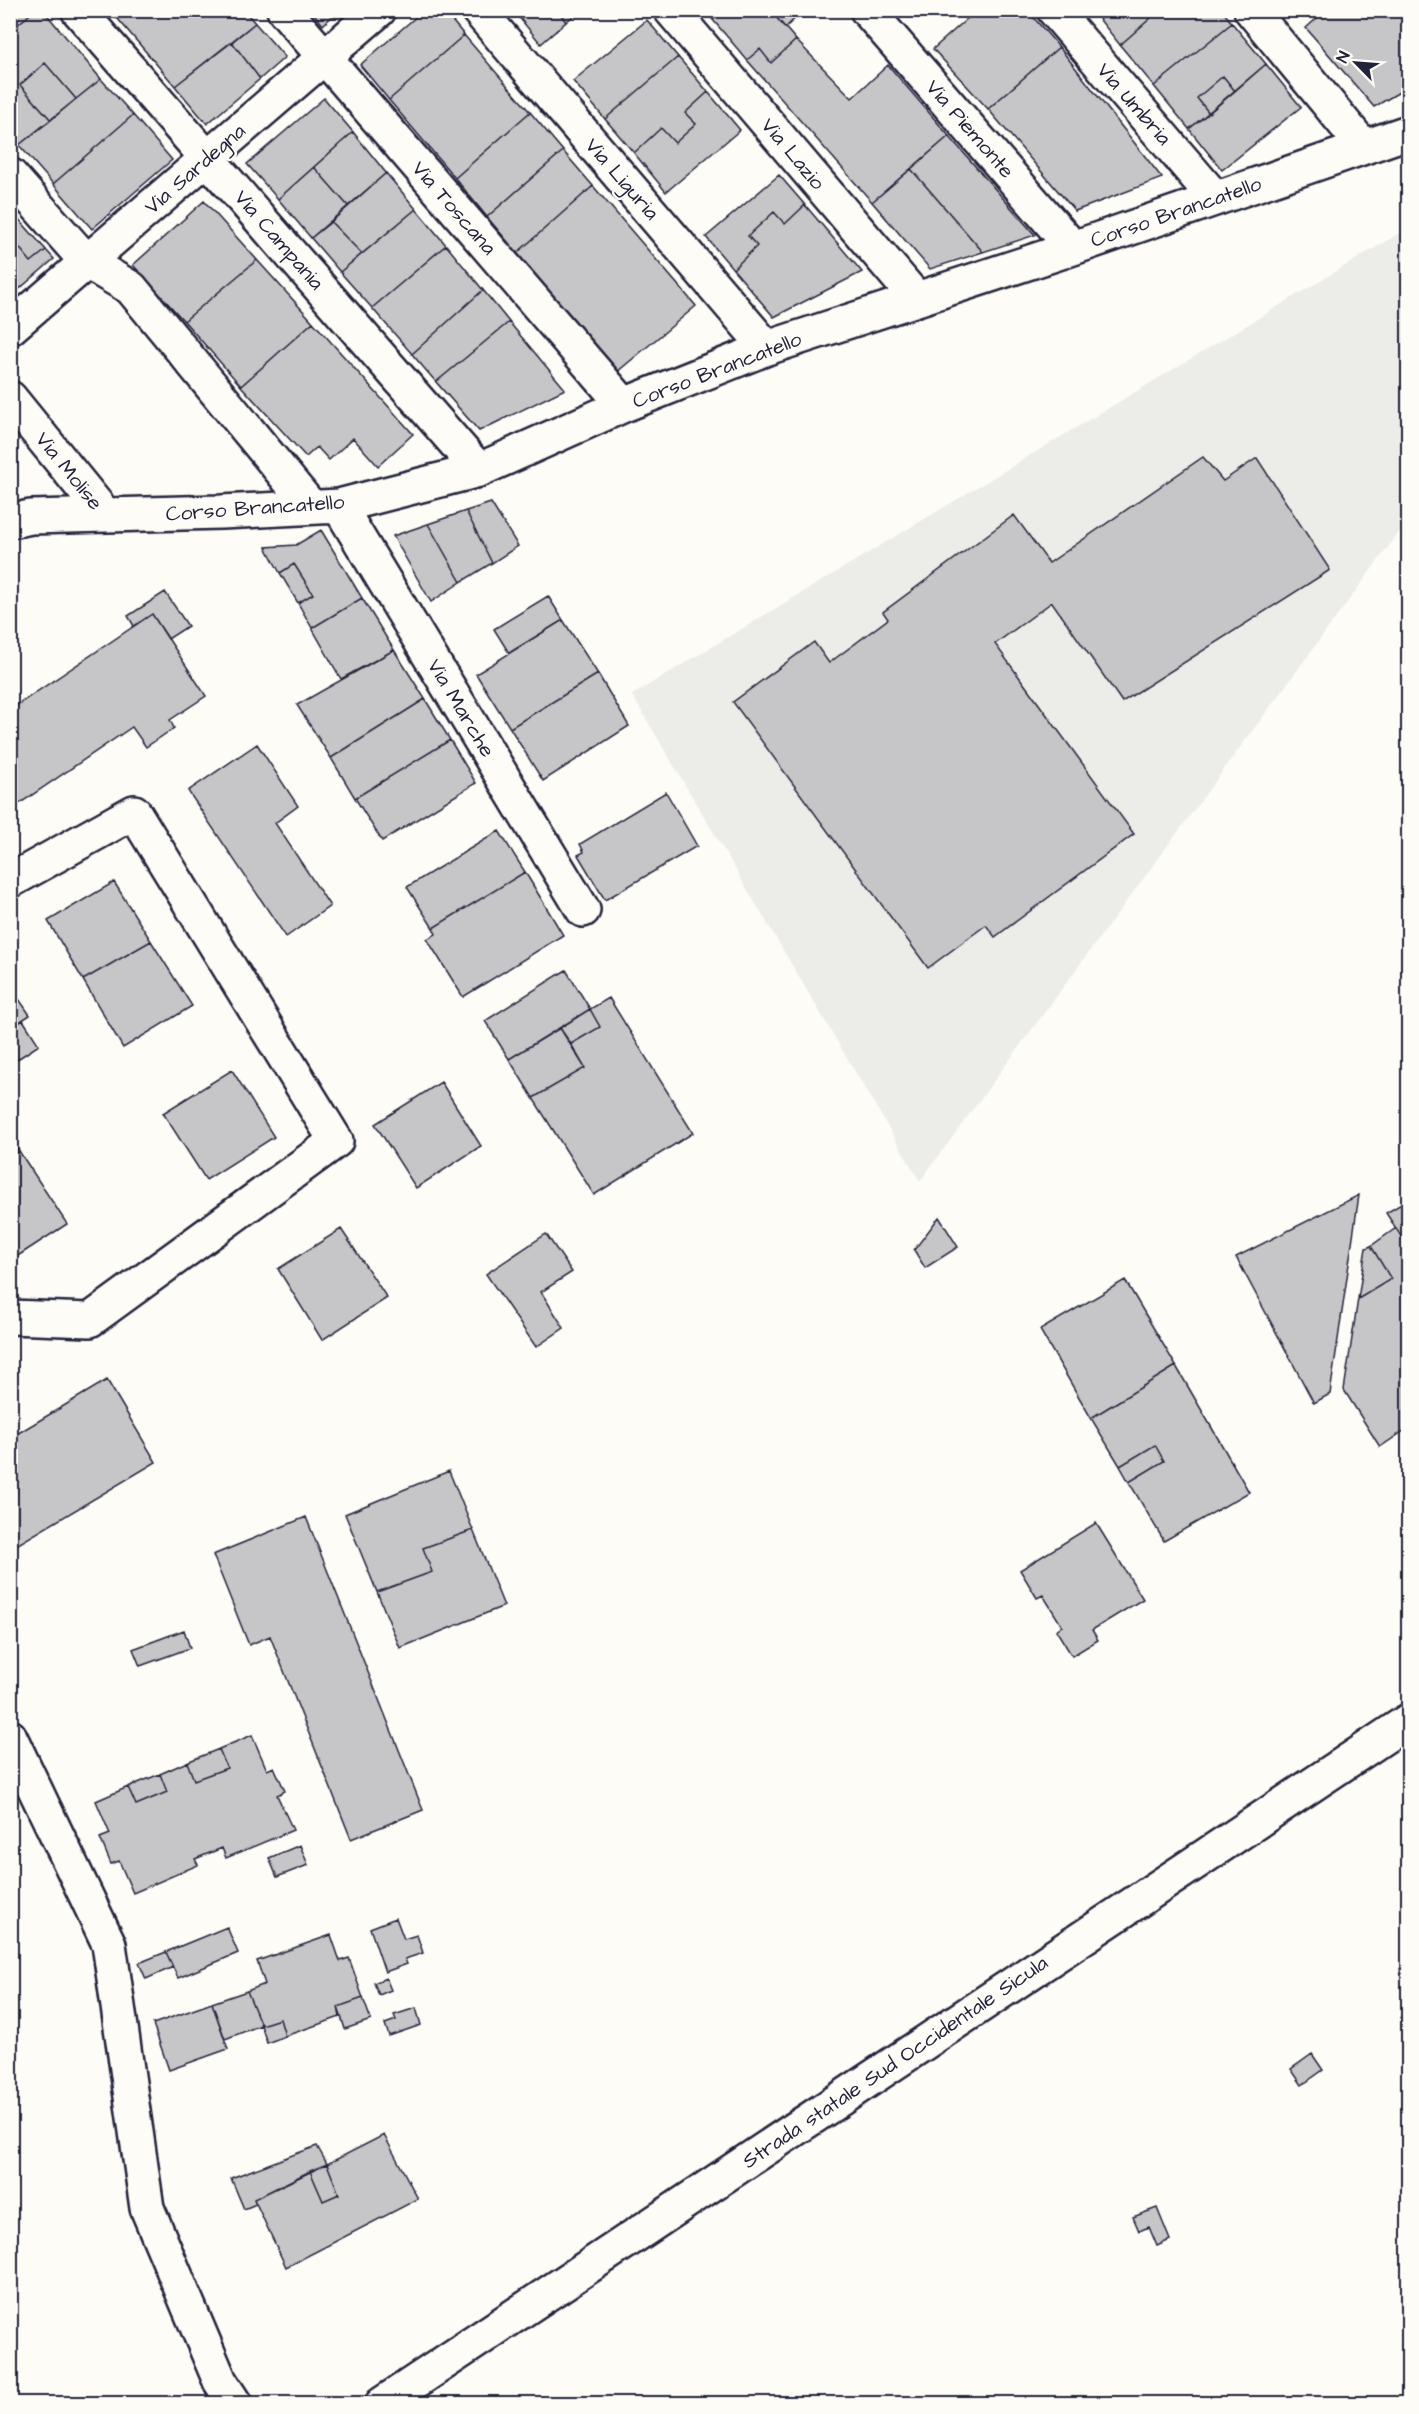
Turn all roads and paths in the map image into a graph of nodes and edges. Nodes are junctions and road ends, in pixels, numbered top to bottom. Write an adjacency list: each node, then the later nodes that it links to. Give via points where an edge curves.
1 (78, 10): 12 (street, Via Campania)
2 (284, 10): 9 (street, Via Toscana)
3 (380, 10): 9 (street, Via Sardegna)
4 (478, 10): 19 (street, Via Liguria)
5 (671, 10): 17 (street, Via Lazio)
6 (867, 10): 15 (street, Via Piemonte)
7 (1054, 10): 14 (street, Via Umbria)
8 (1251, 10): 11 (street)
9 (325, 57): 12 (street, Via Sardegna); 21 (street, Via Toscana)
10 (1408, 132): 11 (street, Corso Brancatello)
11 (1364, 147): 14 (street, Corso Brancatello)
12 (208, 159): 16 (street, Via Sardegna); 22 (street, Via Campania)
13 (10, 175): 16 (street, Via Marche)
14 (1215, 198): 15 (street, Corso Brancatello)
15 (1073, 248): 17 (street, Corso Brancatello)
16 (87, 262): 18 (street, Via Sardegna); 23 (street, Via Marche, via 131,288)
17 (916, 298): 19 (street, Corso Brancatello)
18 (10, 328)
19 (767, 348): 21 (street, Corso Brancatello)
20 (10, 398): 24 (street, Via Molise)
21 (624, 405): 22 (street, Corso Brancatello)
22 (479, 470): 23 (street, Corso Brancatello)
23 (325, 506): 24 (street, Corso Brancatello); 27 (street, Via Marche)
24 (105, 515): 25 (street, Corso Brancatello)
25 (10, 521)
26 (10, 881): 28 (street, via 134,812 336,1141 90,1320)
27 (583, 910)
28 (10, 1317)
29 (1408, 1721): 32 (street, Strada statale Sud Occidentale Sicula)
30 (10, 1737): 31 (street, via 109,1944 147,2208 220,2381)
31 (235, 2403)
32 (382, 2403)

